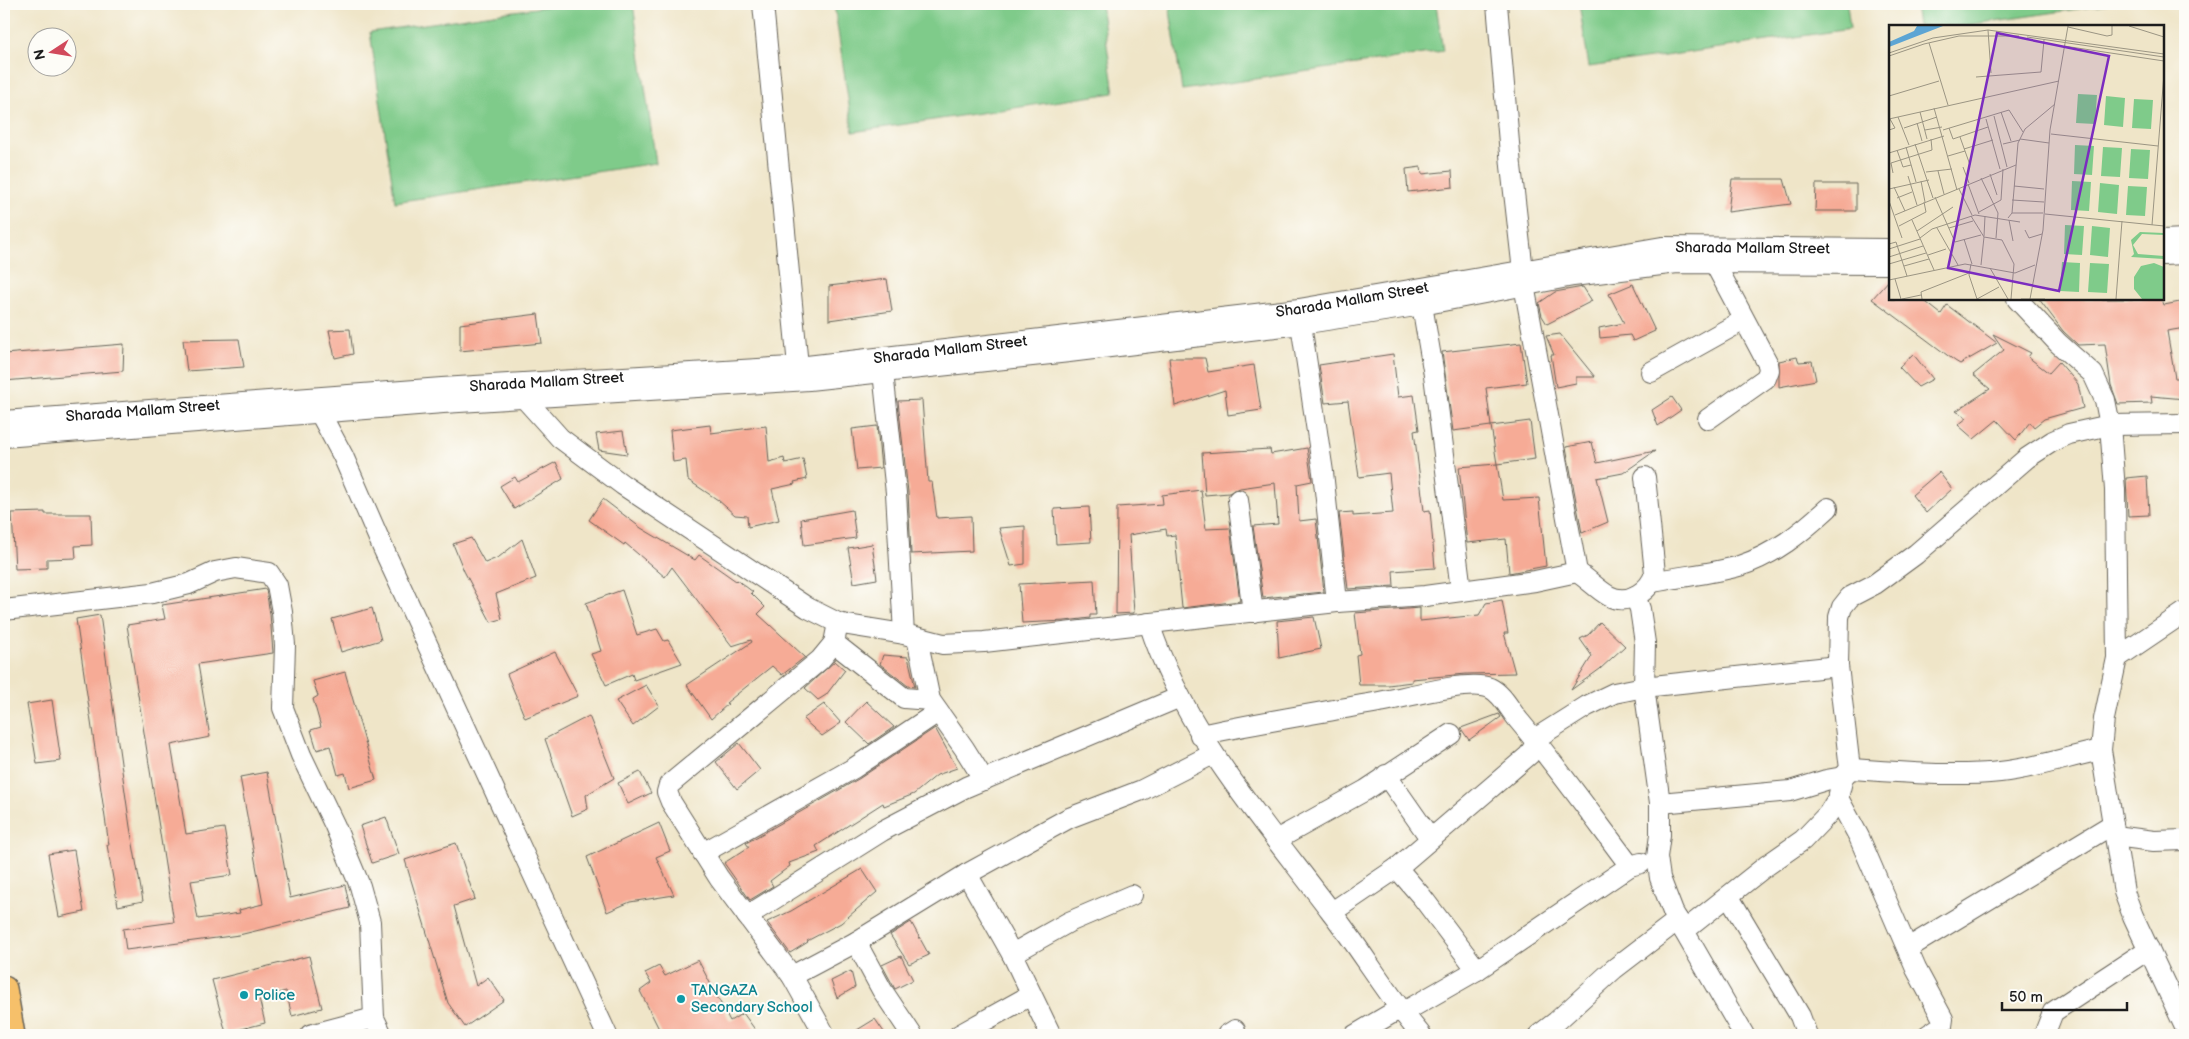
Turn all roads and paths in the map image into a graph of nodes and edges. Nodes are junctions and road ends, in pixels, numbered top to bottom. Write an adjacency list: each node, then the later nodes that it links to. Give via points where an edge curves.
1 (763, 4): 15 (street)
2 (1497, 4): 10 (street)
3 (2185, 239): 4 (street)
4 (2164, 240)
5 (1889, 249): 10 (street, Sharada Mallam Street, via 1662,248)
6 (2185, 254): 7 (street)
7 (2164, 255)
8 (1714, 262): 9 (street, Sharada Mallam Street); 10 (street, Sharada Mallam Street); 13 (street)
9 (1889, 264)
10 (1523, 278): 12 (street, Sharada Mallam Street); 15 (street, Sharada Mallam Street, via 1290,310); 28 (street)
11 (2018, 300): 23 (street, via 2093,374 2102,392)
12 (1422, 305): 14 (street, Sharada Mallam Street); 30 (street)
13 (1744, 320): 17 (street); 20 (street, via 1769,370 1766,378)
14 (1302, 324): 16 (street, Sharada Mallam Street); 32 (street, via 1323,472)
15 (798, 366): 18 (street, Sharada Mallam Street)
16 (883, 372): 18 (street, Sharada Mallam Street, via 766,385); 38 (street)
17 (1651, 372)
18 (524, 392): 19 (street, Sharada Mallam Street); 36 (street, via 560,438 624,485 808,608)
19 (320, 405): 21 (street, Sharada Mallam Street); 24 (street, Sharada Mallam Street); 82 (street)
20 (1708, 419)
21 (4, 421)
22 (2185, 424): 23 (street)
23 (2110, 425): 40 (street, via 2116,522); 41 (street, via 2069,434 2041,448 1916,554 1875,584 1850,597 1839,617)
24 (4, 437)
25 (1646, 477): 29 (street, via 1655,572)
26 (1238, 500): 34 (street)
27 (1828, 508): 29 (street, via 1790,541 1764,556 1739,566)
28 (1578, 572): 30 (street); 31 (street, via 1612,597)
29 (1653, 582): 31 (street)
30 (1461, 590): 32 (street, via 1425,596)
31 (1635, 596): 42 (street, via 1645,643)
32 (1336, 602): 34 (street)
33 (4, 610): 78 (street, via 152,593 236,568 269,573 278,585 282,612 285,645 283,708 300,755 360,886 370,922)
34 (1253, 612): 37 (street)
35 (2185, 612): 40 (street)
36 (838, 623): 38 (street); 39 (street)
37 (1149, 624): 38 (street, via 984,642 943,644); 43 (street)
38 (911, 636): 44 (street)
39 (834, 643): 44 (street, via 904,698); 59 (street, via 820,660 779,696 669,785 667,792 671,802)
40 (2117, 658): 48 (street)
41 (1838, 666): 42 (street); 50 (street)
42 (1644, 687): 47 (street, via 1614,693 1587,706 1541,734); 54 (street)
43 (1180, 697): 46 (street); 52 (street)
44 (934, 706): 52 (street); 59 (street, via 854,768)
45 (1451, 734): 51 (street)
46 (1200, 735): 47 (street, via 1268,720 1474,686 1496,692); 49 (street)
47 (1537, 741): 56 (street, via 1528,755); 61 (street)
48 (2100, 750): 50 (street, via 1998,772); 55 (street)
49 (1213, 754): 57 (street); 63 (street, via 1142,790 1069,818)
50 (1847, 773): 53 (street); 54 (street, via 1790,791)
51 (1386, 775): 56 (street); 57 (street)
52 (984, 780): 67 (street, via 882,831)
53 (1838, 798): 65 (street, via 1828,814 1803,840); 70 (street, via 1860,837)
54 (1660, 803): 60 (street)
55 (2114, 830): 58 (street, via 2154,840); 70 (street); 71 (street, via 2124,892)
56 (1430, 838): 62 (street)
57 (1276, 840): 66 (street)
58 (2185, 840)
59 (703, 853): 67 (street)
60 (1657, 857): 61 (street); 68 (street, via 1660,878)
61 (1630, 866): 73 (street)
62 (1397, 868): 66 (street); 73 (street)
63 (967, 874): 69 (street); 72 (street)
64 (1132, 895): 72 (street, via 1069,922)
65 (1729, 897): 68 (street); 91 (street, via 1800,1016)
66 (1332, 912): 77 (street)
67 (747, 916): 74 (street)
68 (1681, 926): 89 (street, via 1614,969); 90 (street)
69 (856, 942): 74 (street); 84 (street)
70 (1908, 948): 92 (street, via 1943,1019 1942,1026)
71 (2150, 949): 79 (street); 93 (street, via 2053,1012)
72 (1012, 954): 76 (street)
73 (1477, 970): 77 (street)
74 (792, 976): 83 (street)
75 (4, 989): 80 (main road)
76 (1031, 995): 85 (street); 86 (street)
77 (1401, 1011): 87 (street); 88 (street)
78 (378, 1027): 81 (street)
79 (2185, 1027)
80 (12, 1035)
81 (310, 1035)
82 (607, 1035)
83 (826, 1035)
84 (912, 1035)
85 (959, 1035)
86 (1051, 1035)
87 (1355, 1035)
88 (1422, 1035)
89 (1539, 1035)
90 (1744, 1035)
91 (1807, 1035)
92 (1928, 1035)
93 (2044, 1035)

